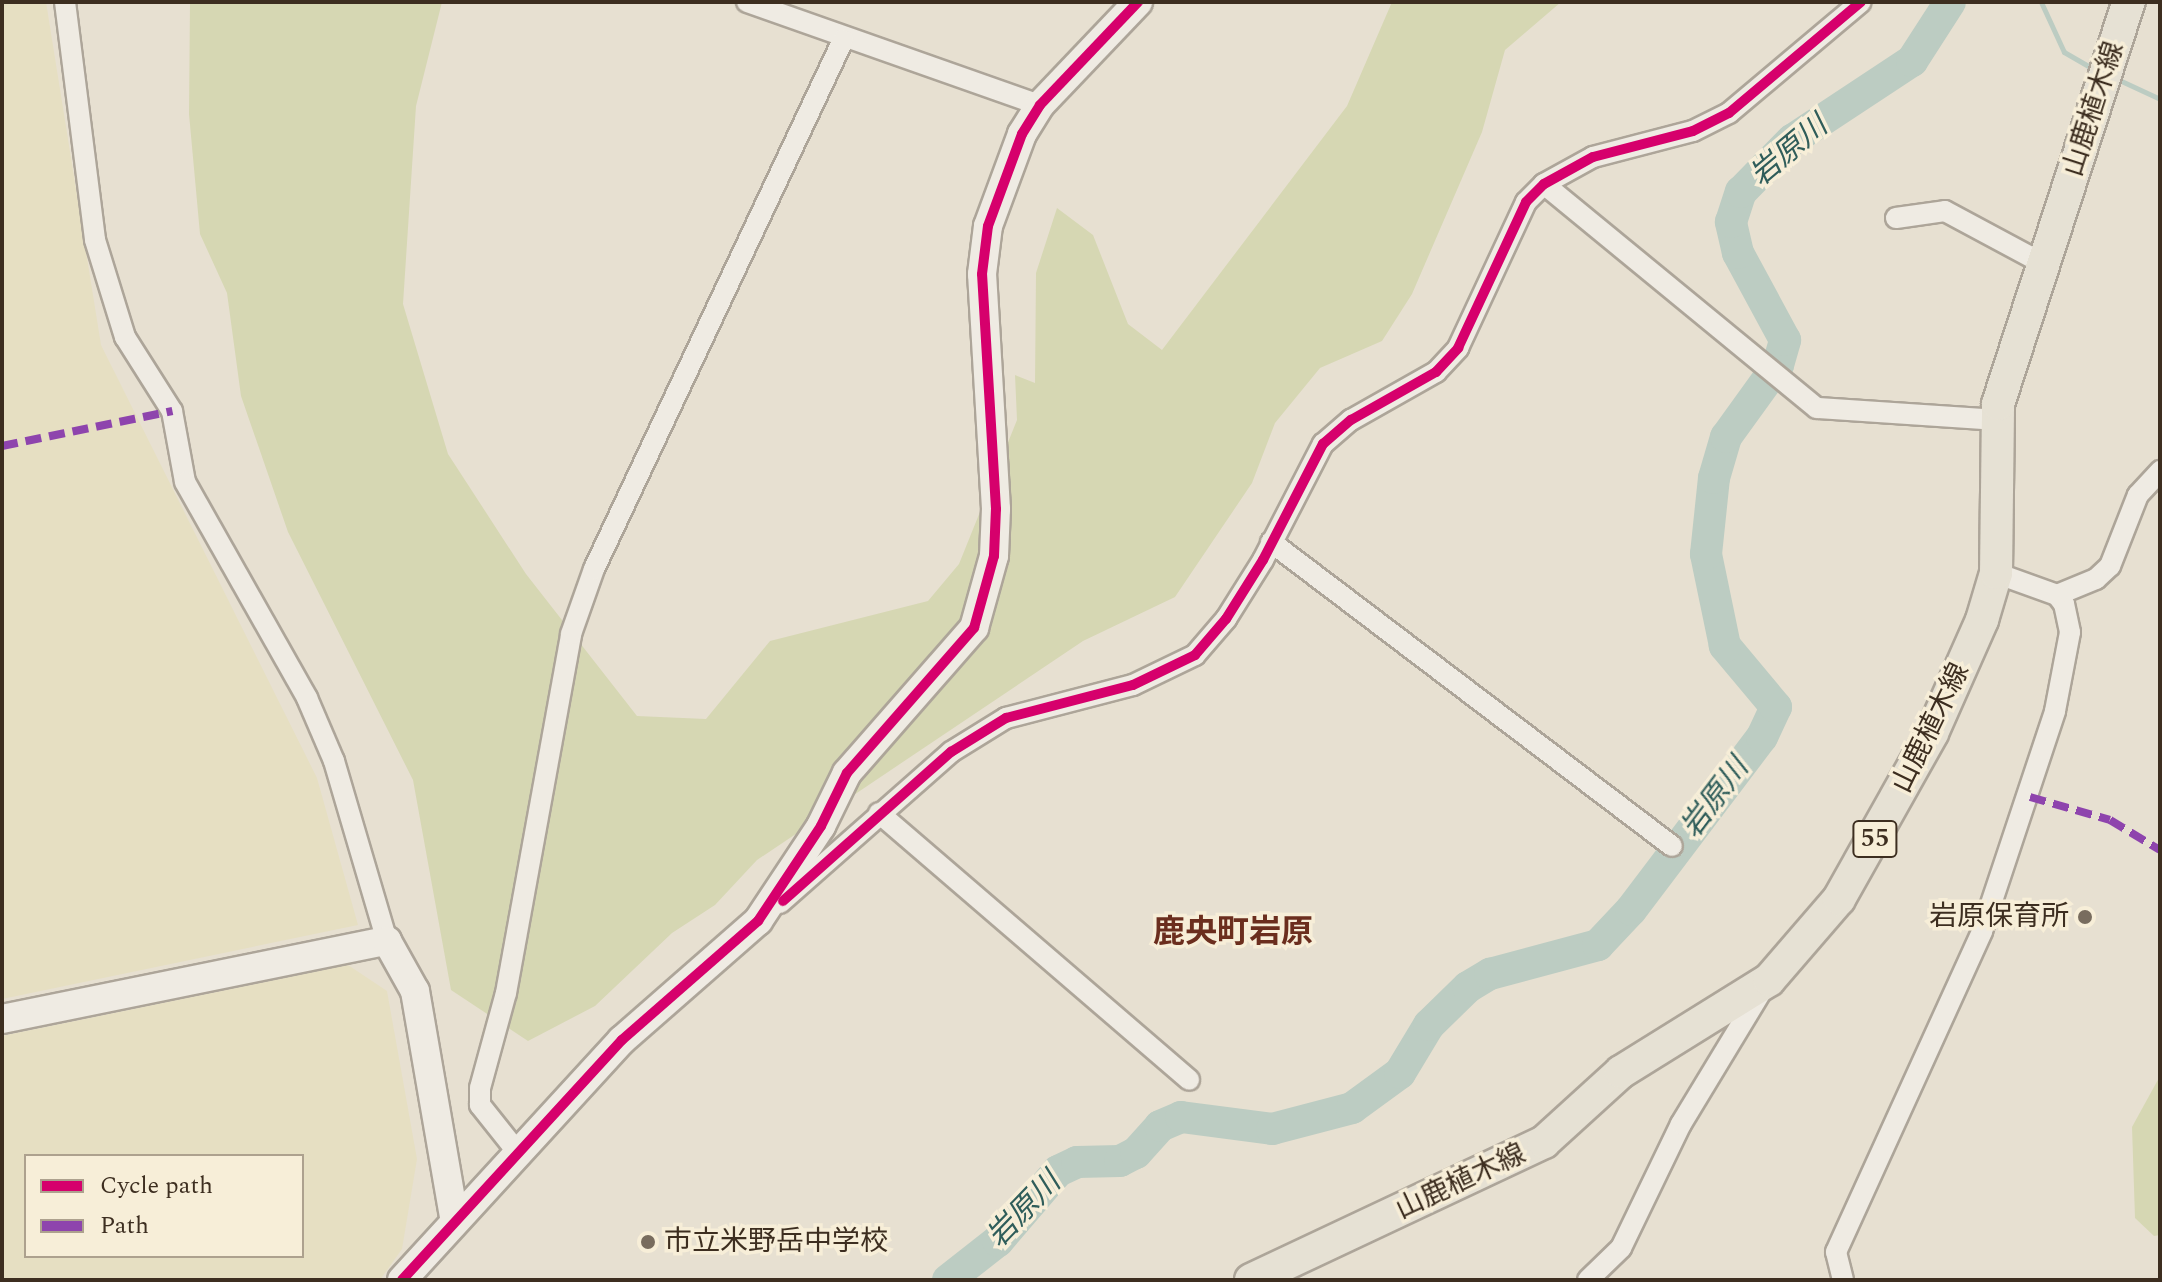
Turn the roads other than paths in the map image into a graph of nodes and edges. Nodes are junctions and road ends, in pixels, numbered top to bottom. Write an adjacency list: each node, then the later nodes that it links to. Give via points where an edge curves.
1 (65, 2): 19 (street, via 95,240 125,337 172,411 185,482 312,711 334,761)
2 (747, 2): 6 (street)
3 (1138, 2): 7 (street)
4 (1861, 2): 8 (street, via 1729,113 1693,131 1593,157)
5 (2129, 2): 10 (main road, 山鹿植木線 / 55)
6 (843, 40): 7 (street); 23 (street, via 594,569 571,634 506,993 480,1088 480,1105)
7 (1040, 105): 18 (street, via 1017,145 988,226 982,274 996,509 994,556 974,628 847,773 821,826)
8 (1544, 184): 11 (street, via 1789,386 1830,413); 13 (street, via 1526,202 1458,348 1436,372 1351,420 1323,444)
9 (1896, 218): 10 (street, via 1945,211)
10 (2042, 263): 11 (main road, 山鹿植木線 / 55)
11 (1996, 420): 14 (main road, 山鹿植木線 / 55)
12 (2160, 471): 15 (street, via 2138,495 2110,566 2096,579)
13 (1271, 542): 16 (street, via 1226,619 1195,655 1133,685 1006,718 951,752); 17 (street)
14 (1996, 573): 15 (street); 20 (main road, 山鹿植木線 / 55, via 1957,679 1882,827 1839,899)
15 (2057, 595): 28 (street, via 2070,632 2030,797 1982,931 1836,1252)
16 (879, 813): 18 (street); 22 (street)
17 (1672, 846)
18 (758, 921): 23 (street, via 663,1000)
19 (387, 941): 21 (street); 24 (street, via 415,991)
20 (1769, 980): 26 (main road, 山鹿植木線 / 55, via 1621,1072 1527,1153); 27 (street, via 1681,1124 1621,1248)
21 (2, 1019)
22 (1189, 1080)
23 (519, 1154): 24 (street)
24 (454, 1216): 25 (street)
25 (402, 1280)
26 (1251, 1280)
27 (1588, 1280)
28 (1843, 1280)

